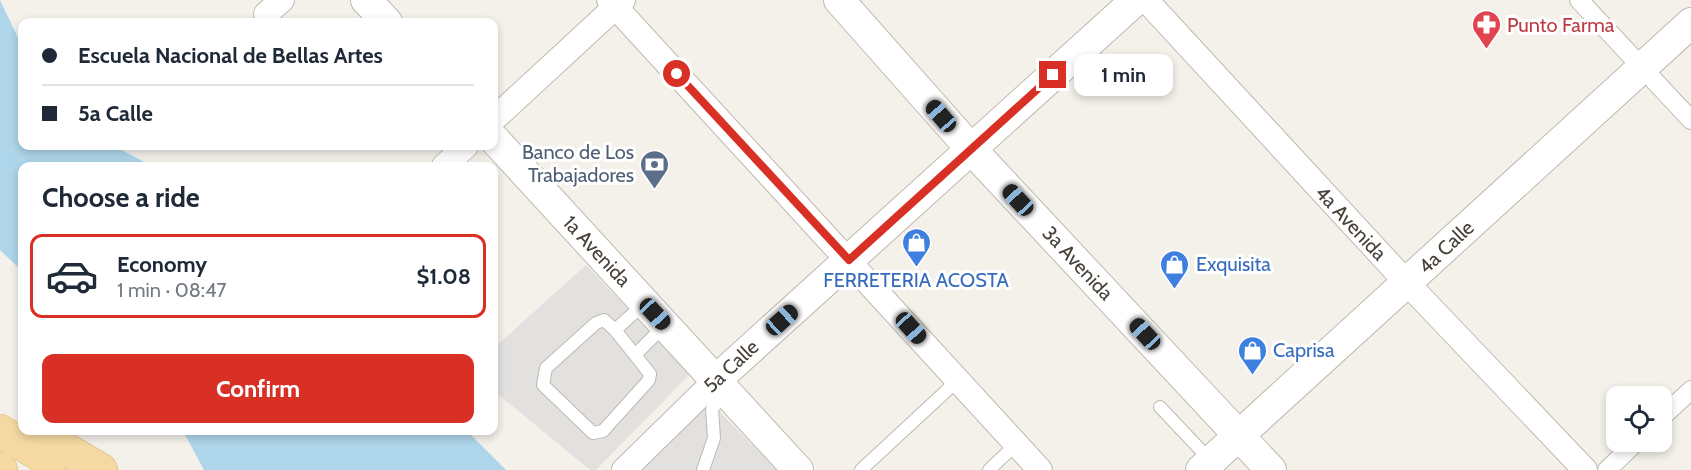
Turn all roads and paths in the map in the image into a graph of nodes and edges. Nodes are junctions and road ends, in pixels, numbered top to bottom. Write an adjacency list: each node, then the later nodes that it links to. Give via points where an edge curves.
1 (366, 0): 7 (street)
2 (839, 0): 13 (street, 3a Avenida)
3 (1136, 0): 13 (street, 5a Calle)
4 (1146, 0): 17 (street, 4a Avenida)
5 (1579, 0): 9 (street)
6 (615, 2): 10 (street); 16 (street)
7 (383, 18)
8 (1691, 23): 9 (street, 4a Calle)
9 (1642, 67): 11 (street); 17 (street, 4a Calle)
10 (498, 115)
11 (1691, 120)
12 (498, 143): 18 (street, 1a Avenida)
13 (970, 149): 16 (street, 5a Calle); 31 (street, 3a Avenida)
14 (462, 150): 15 (street)
15 (448, 162)
16 (849, 260): 22 (street); 23 (street, 5a Calle)
17 (1407, 283): 31 (street, 4a Calle); 44 (street, 4a Avenida)
18 (645, 303): 19 (street, 1a Avenida); 20 (lane)
19 (665, 325): 21 (lane); 23 (street, 1a Avenida)
20 (615, 330): 21 (lane); 21 (lane, via 604,320 596,323 546,368 543,385 594,434 603,431 649,380 650,374)
21 (635, 355)
22 (958, 380): 32 (street); 40 (lane)
23 (720, 385): 37 (street, 5a Calle); 38 (lane, via 712,409 714,438); 39 (street, 1a Avenida)
24 (1691, 390): 26 (street)
25 (1160, 407): 34 (lane)
26 (1672, 408)
27 (0, 411): 28 (main road)
28 (18, 422)
29 (0, 431): 35 (main road)
30 (42, 435): 36 (main road)
31 (1240, 435): 34 (street, 4a Calle); 43 (street, 3a Avenida)
32 (1016, 444): 41 (lane); 42 (street)
33 (1626, 452): 45 (street)
34 (1206, 465)
35 (66, 470)
36 (101, 470)
37 (624, 470)
38 (703, 470)
39 (798, 470)
40 (861, 470)
41 (989, 470)
42 (1040, 470)
43 (1271, 470)
44 (1585, 470)
45 (1607, 470)

